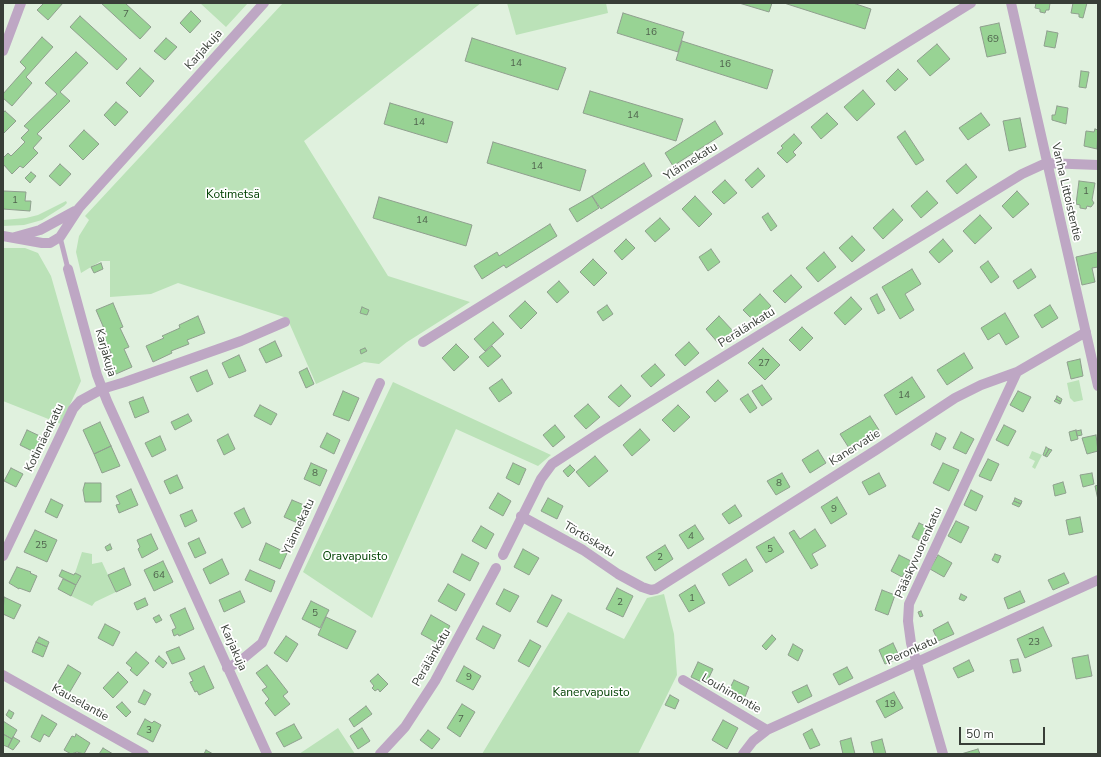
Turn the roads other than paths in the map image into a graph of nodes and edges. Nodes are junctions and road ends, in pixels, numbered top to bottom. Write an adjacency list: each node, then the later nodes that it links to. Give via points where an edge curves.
1 (21, 3): 5 (street)
2 (264, 3): 8 (street, Karjakuja)
3 (971, 3): 15 (street, Ylännekatu)
4 (1011, 3): 6 (street, Vanha Littoistentie)
5 (4, 47)
6 (1046, 163): 7 (street); 14 (street, Vanha Littoistentie); 20 (street, Perälänkatu, via 1022,174 552,464)
7 (1098, 165)
8 (79, 208): 10 (street, via 40,230); 11 (street, Karjakuja)
9 (3, 236): 10 (street)
10 (15, 237): 11 (street, via 33,243 50,242)
11 (60, 237): 12 (lane, Karjakuja)
12 (68, 269): 19 (street, Karjakuja)
13 (285, 322): 19 (street, Kotimäenkatu, via 241,341)
14 (1086, 332): 16 (street, Kanervatie); 18 (street, Vanha Littoistentie)
15 (423, 342)
16 (1017, 372): 25 (street, Kanervatie, via 955,398 656,590); 26 (street, Pääskyvuorenkatu, via 909,604 911,643)
17 (380, 383): 27 (street, Ylännekatu, via 262,643 239,662)
18 (1098, 386)
19 (102, 389): 22 (street, Kotimäenkatu, via 80,401 72,410); 27 (street, Karjakuja)
20 (521, 516): 21 (street, Perälänkatu); 25 (street, Törtöskatu, via 583,550)
21 (503, 555): 23 (lane)
22 (3, 556)
23 (496, 568): 33 (street, Perälänkatu, via 436,681 405,727)
24 (1098, 580): 26 (street, Peronkatu)
25 (642, 587)
26 (918, 663): 30 (street, Peronkatu); 35 (street, Pääskyvuorenkatu)
27 (227, 668): 32 (street, Karjakuja)
28 (3, 675): 31 (street, Kauselantie)
29 (683, 680): 30 (street, Louhimontie)
30 (767, 730): 34 (street, Peronkatu)
31 (144, 754)
32 (266, 754)
33 (380, 754)
34 (742, 754)
35 (943, 754)

